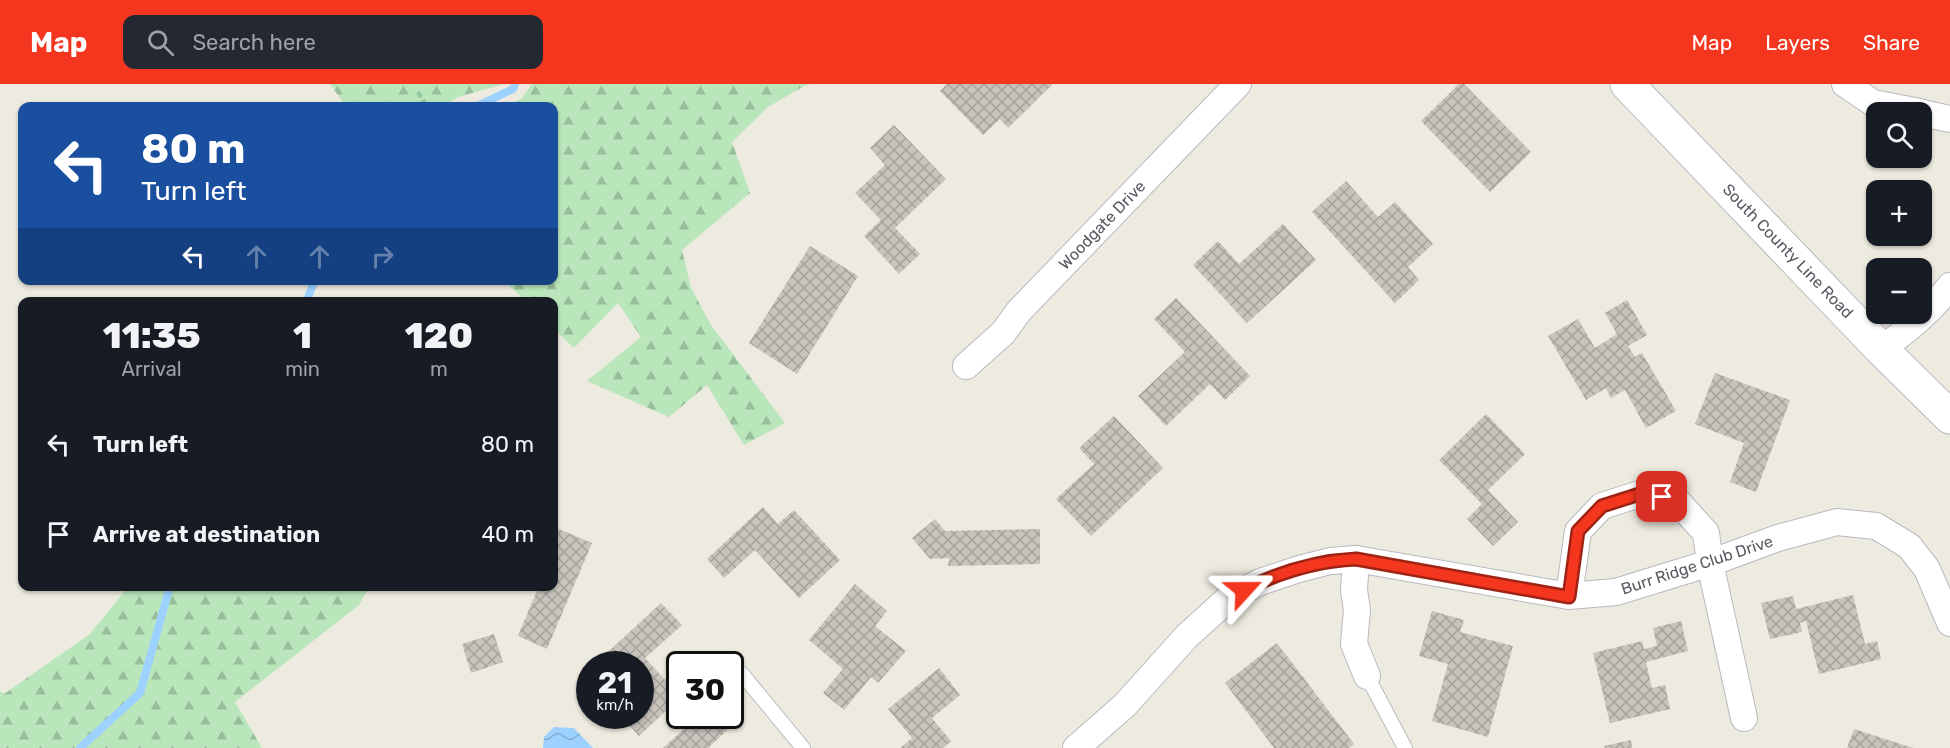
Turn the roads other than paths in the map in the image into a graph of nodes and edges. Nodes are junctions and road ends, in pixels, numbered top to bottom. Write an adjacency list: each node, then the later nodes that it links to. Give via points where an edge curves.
1 (1238, 84): 9 (street, Woodgate Drive, via 1019,311 1003,333)
2 (1627, 84): 8 (main road, South County Line Road)
3 (1845, 84): 4 (street)
4 (1872, 102)
5 (1932, 115): 6 (street)
6 (1950, 119)
7 (1950, 286): 8 (street, via 1933,308)
8 (1881, 349): 10 (main road, South County Line Road)
9 (966, 366)
10 (1950, 417)
11 (1356, 559): 13 (street, Burr Ridge Club Drive); 16 (street, via 1354,644); 19 (street, Burr Ridge Club Drive, via 1299,569 1229,598 1187,636 1125,705)
12 (1710, 563): 13 (street, Burr Ridge Club Drive, via 1616,592); 13 (street, via 1706,533 1678,502 1646,492 1602,506 1578,531); 14 (street, Burr Ridge Club Drive, via 1837,522 1876,526 1909,546 1921,561); 17 (street)
13 (1569, 597)
14 (1950, 623)
15 (744, 676): 18 (lane)
16 (1367, 676): 20 (lane)
17 (1744, 718)
18 (803, 748)
19 (1076, 748)
20 (1405, 748)

